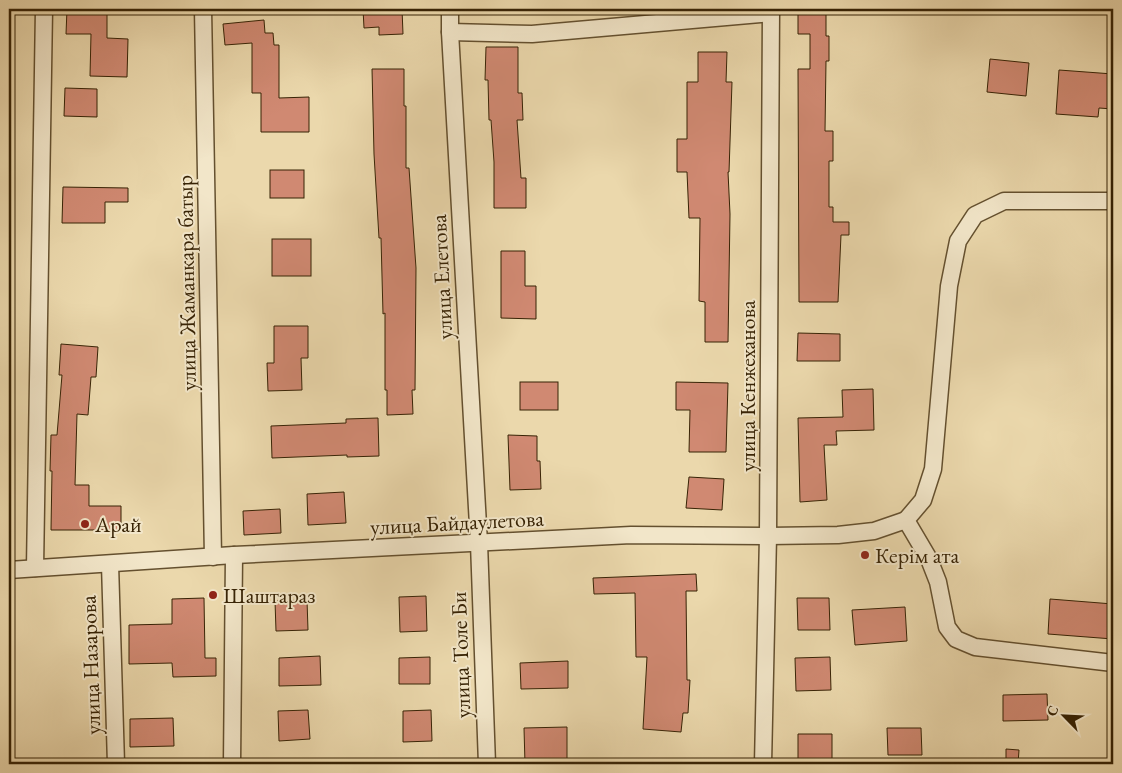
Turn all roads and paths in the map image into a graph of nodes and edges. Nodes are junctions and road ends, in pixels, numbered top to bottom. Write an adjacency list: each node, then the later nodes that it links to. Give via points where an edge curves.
1 (44, 9): 13 (street)
2 (203, 9): 11 (street, улица Жаманкара батыр)
3 (450, 9): 5 (street, улица Елетова)
4 (771, 11): 5 (street, via 532,34); 8 (street, улица Кенжеханова)
5 (450, 32): 9 (street, улица Елетова)
6 (1113, 201): 7 (street, via 1004,202 974,215 958,241 949,286 933,468 923,500)
7 (906, 520): 8 (street, улица Байдаулетова, via 874,531); 15 (street, via 929,559 938,582 947,627 956,639 976,647)
8 (768, 536): 9 (street, улица Байдаулетова, via 631,535); 19 (street, улица Кенжеханова)
9 (479, 543): 10 (street, улица Байдаулетова); 18 (street, улица Толе Би)
10 (234, 555): 11 (street, улица Байдаулетова); 17 (street)
11 (213, 557): 12 (street, улица Байдаулетова)
12 (110, 564): 13 (street, улица Байдаулетова); 16 (street, улица Назарова)
13 (35, 568): 14 (street, улица Байдаулетова)
14 (9, 570)
15 (1113, 663)
16 (116, 764)
17 (232, 764)
18 (486, 764)
19 (763, 764)

